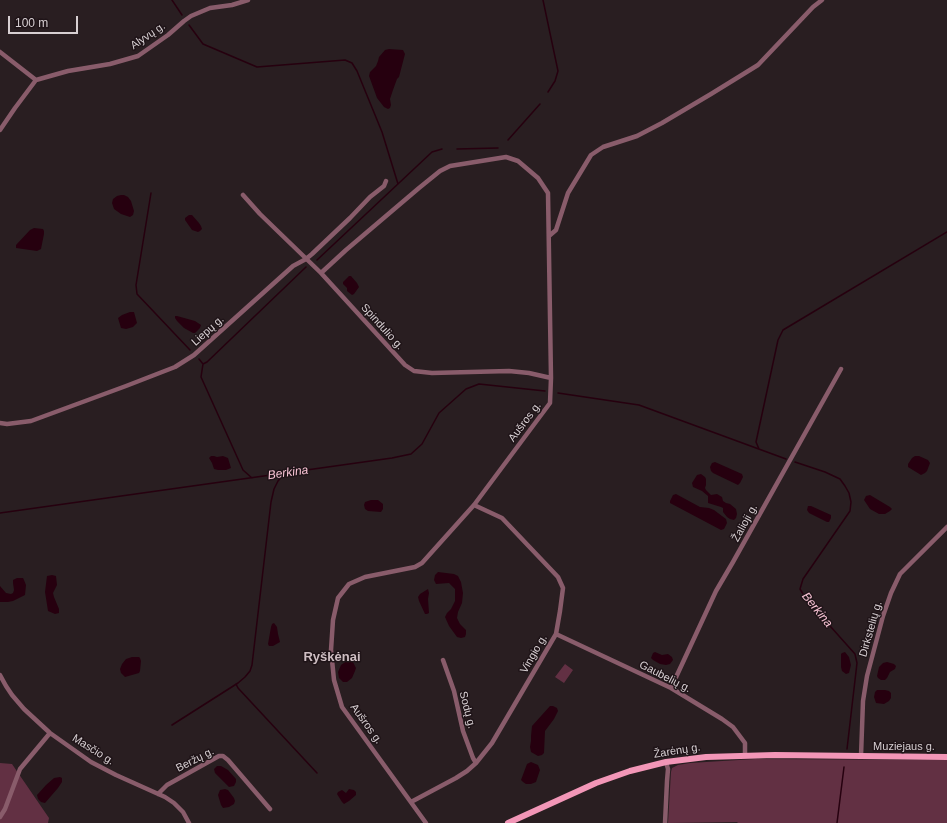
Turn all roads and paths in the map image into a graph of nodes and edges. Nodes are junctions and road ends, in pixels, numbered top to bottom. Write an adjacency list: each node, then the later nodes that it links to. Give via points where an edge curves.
1 (248, 0): 4 (street, Alyvų g., via 210,8 191,16 138,56)
2 (822, 0): 8 (street, via 758,65 662,123 591,154 568,193 556,230)
3 (0, 52): 4 (street)
4 (36, 80): 5 (street)
5 (0, 130)
6 (386, 181): 9 (street, Liepų g., via 384,186)
7 (243, 195): 9 (street, Spindulio g.)
8 (549, 236): 10 (street, Aušros g., via 548,193 538,178 518,161 506,157 479,161 450,166 440,171); 12 (street, Aušros g.)
9 (306, 259): 10 (street, Spindulio g.); 13 (street, Liepų g., via 293,266 194,355 175,367 31,421)
10 (321, 273): 12 (street, Spindulio g., via 405,365 414,370 529,372)
11 (841, 369): 19 (street, Žalioji g., via 716,591)
12 (551, 378): 14 (street, Aušros g., via 550,403)
13 (0, 423)
14 (474, 505): 16 (street, Vingio g., via 502,518 558,577 563,588); 27 (street, Aušros g., via 422,563 415,567 365,577 349,584 338,598 333,620 331,650 334,680 342,706)
15 (947, 527): 22 (street, Dirkstelių g., via 900,574 891,593 867,676)
16 (556, 634): 19 (street, Gaubelių g.); 25 (street, Vingio g., via 492,743)
17 (443, 660): 25 (street, Sodų g., via 454,691 463,731)
18 (0, 675): 20 (street, Masčio g., via 24,709)
19 (671, 688): 21 (street, Gaubelių g., via 733,728 744,743)
20 (50, 733): 26 (street, Masčio g., via 91,762); 29 (street, via 20,769)
21 (745, 756): 22 (main road, Žarėnų g.); 24 (main road, Žarėnų g.)
22 (860, 756): 23 (main road, Muziejaus g.)
23 (947, 757)
24 (666, 762): 32 (main road, Žarėnų g., via 596,783); 33 (street, via 668,769)
25 (476, 763): 27 (street, Vingio g., via 456,778)
26 (158, 794): 28 (street, Beržų g., via 167,785 223,756); 30 (street, Masčio g., via 174,803)
27 (411, 802): 31 (street, Aušros g.)
28 (270, 809)
29 (0, 817)
30 (189, 823)
31 (426, 823)
32 (508, 823)
33 (665, 823)

